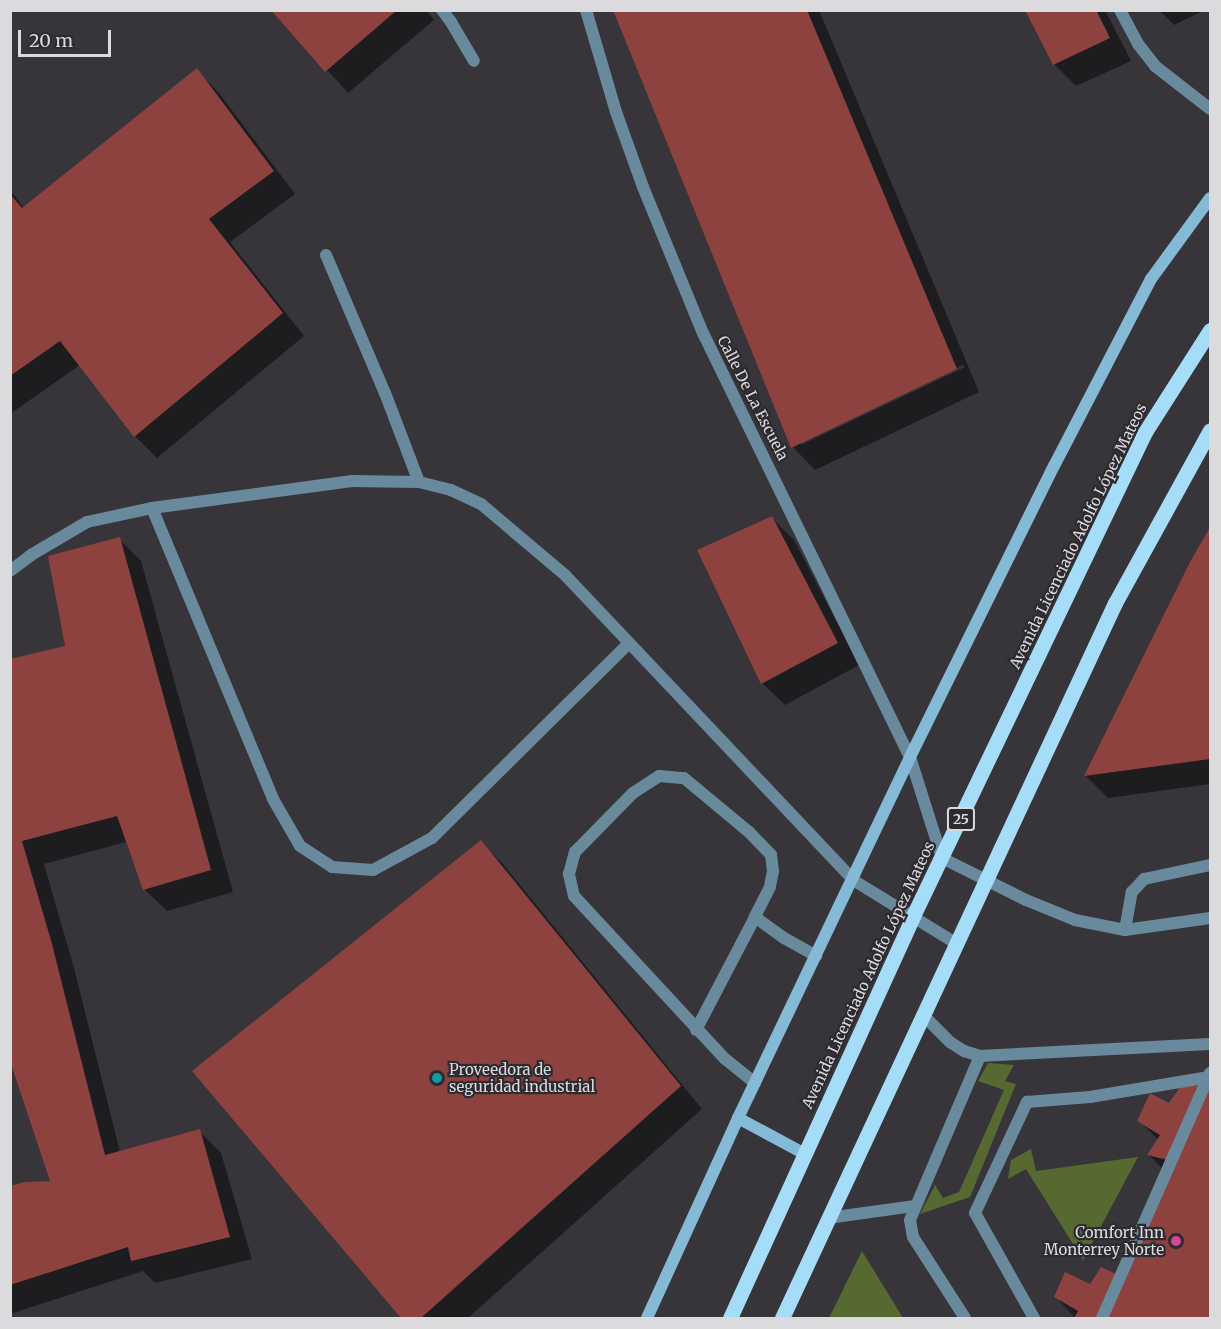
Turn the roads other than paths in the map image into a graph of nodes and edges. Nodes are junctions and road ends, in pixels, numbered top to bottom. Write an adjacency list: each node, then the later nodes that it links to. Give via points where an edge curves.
1 (442, 10): 4 (lane)
2 (586, 10): 14 (lane, Calle De La Escuela, via 643,187 703,333)
3 (1120, 10): 5 (lane, via 1155,66)
4 (474, 61)
5 (1210, 109)
6 (1210, 198): 14 (street, via 1151,279 1048,476)
7 (326, 255): 10 (lane, via 386,393)
8 (1210, 330): 15 (main road, Avenida Licenciado Adolfo López Mateos / 25, via 1145,432)
9 (1210, 430): 18 (main road, via 1115,603)
10 (419, 482): 11 (lane, via 352,481); 13 (lane, via 451,490 481,504 565,575)
11 (152, 508): 12 (lane, via 87,522); 13 (lane, via 273,799 300,846 332,867 373,870 432,838)
12 (10, 571)
13 (629, 643): 17 (lane)
14 (910, 757): 15 (lane, Calle De La Escuela); 17 (street)
15 (942, 858): 18 (lane); 19 (main road, Avenida Licenciado Adolfo López Mateos / 25)
16 (1210, 865): 22 (lane, via 1144,879 1132,892)
17 (852, 880): 19 (lane); 24 (street)
18 (987, 880): 22 (lane, via 1075,920); 23 (main road)
19 (913, 916): 23 (lane); 32 (main road, Avenida Licenciado Adolfo López Mateos / 25)
20 (755, 917): 24 (lane); 26 (lane); 26 (lane, via 770,887 771,855 684,778 659,777 633,792 576,852 569,874 574,896)
21 (1210, 918): 22 (lane)
22 (1125, 930)
23 (957, 944): 25 (main road)
24 (816, 956): 30 (street)
25 (924, 1016): 28 (lane, via 950,1042); 34 (main road)
26 (696, 1030): 30 (lane)
27 (1210, 1044): 28 (lane)
28 (980, 1056): 33 (lane)
29 (1210, 1075): 39 (lane, via 1090,1097 1027,1102 975,1213); 40 (lane)
30 (755, 1083): 31 (street)
31 (738, 1118): 32 (street); 35 (street)
32 (806, 1154): 36 (main road, Avenida Licenciado Adolfo López Mateos / 25)
33 (915, 1206): 34 (lane); 38 (lane, via 910,1220 913,1237)
34 (828, 1218): 37 (main road)
35 (647, 1318)
36 (730, 1318)
37 (782, 1318)
38 (965, 1318)
39 (1034, 1318)
40 (1102, 1318)

